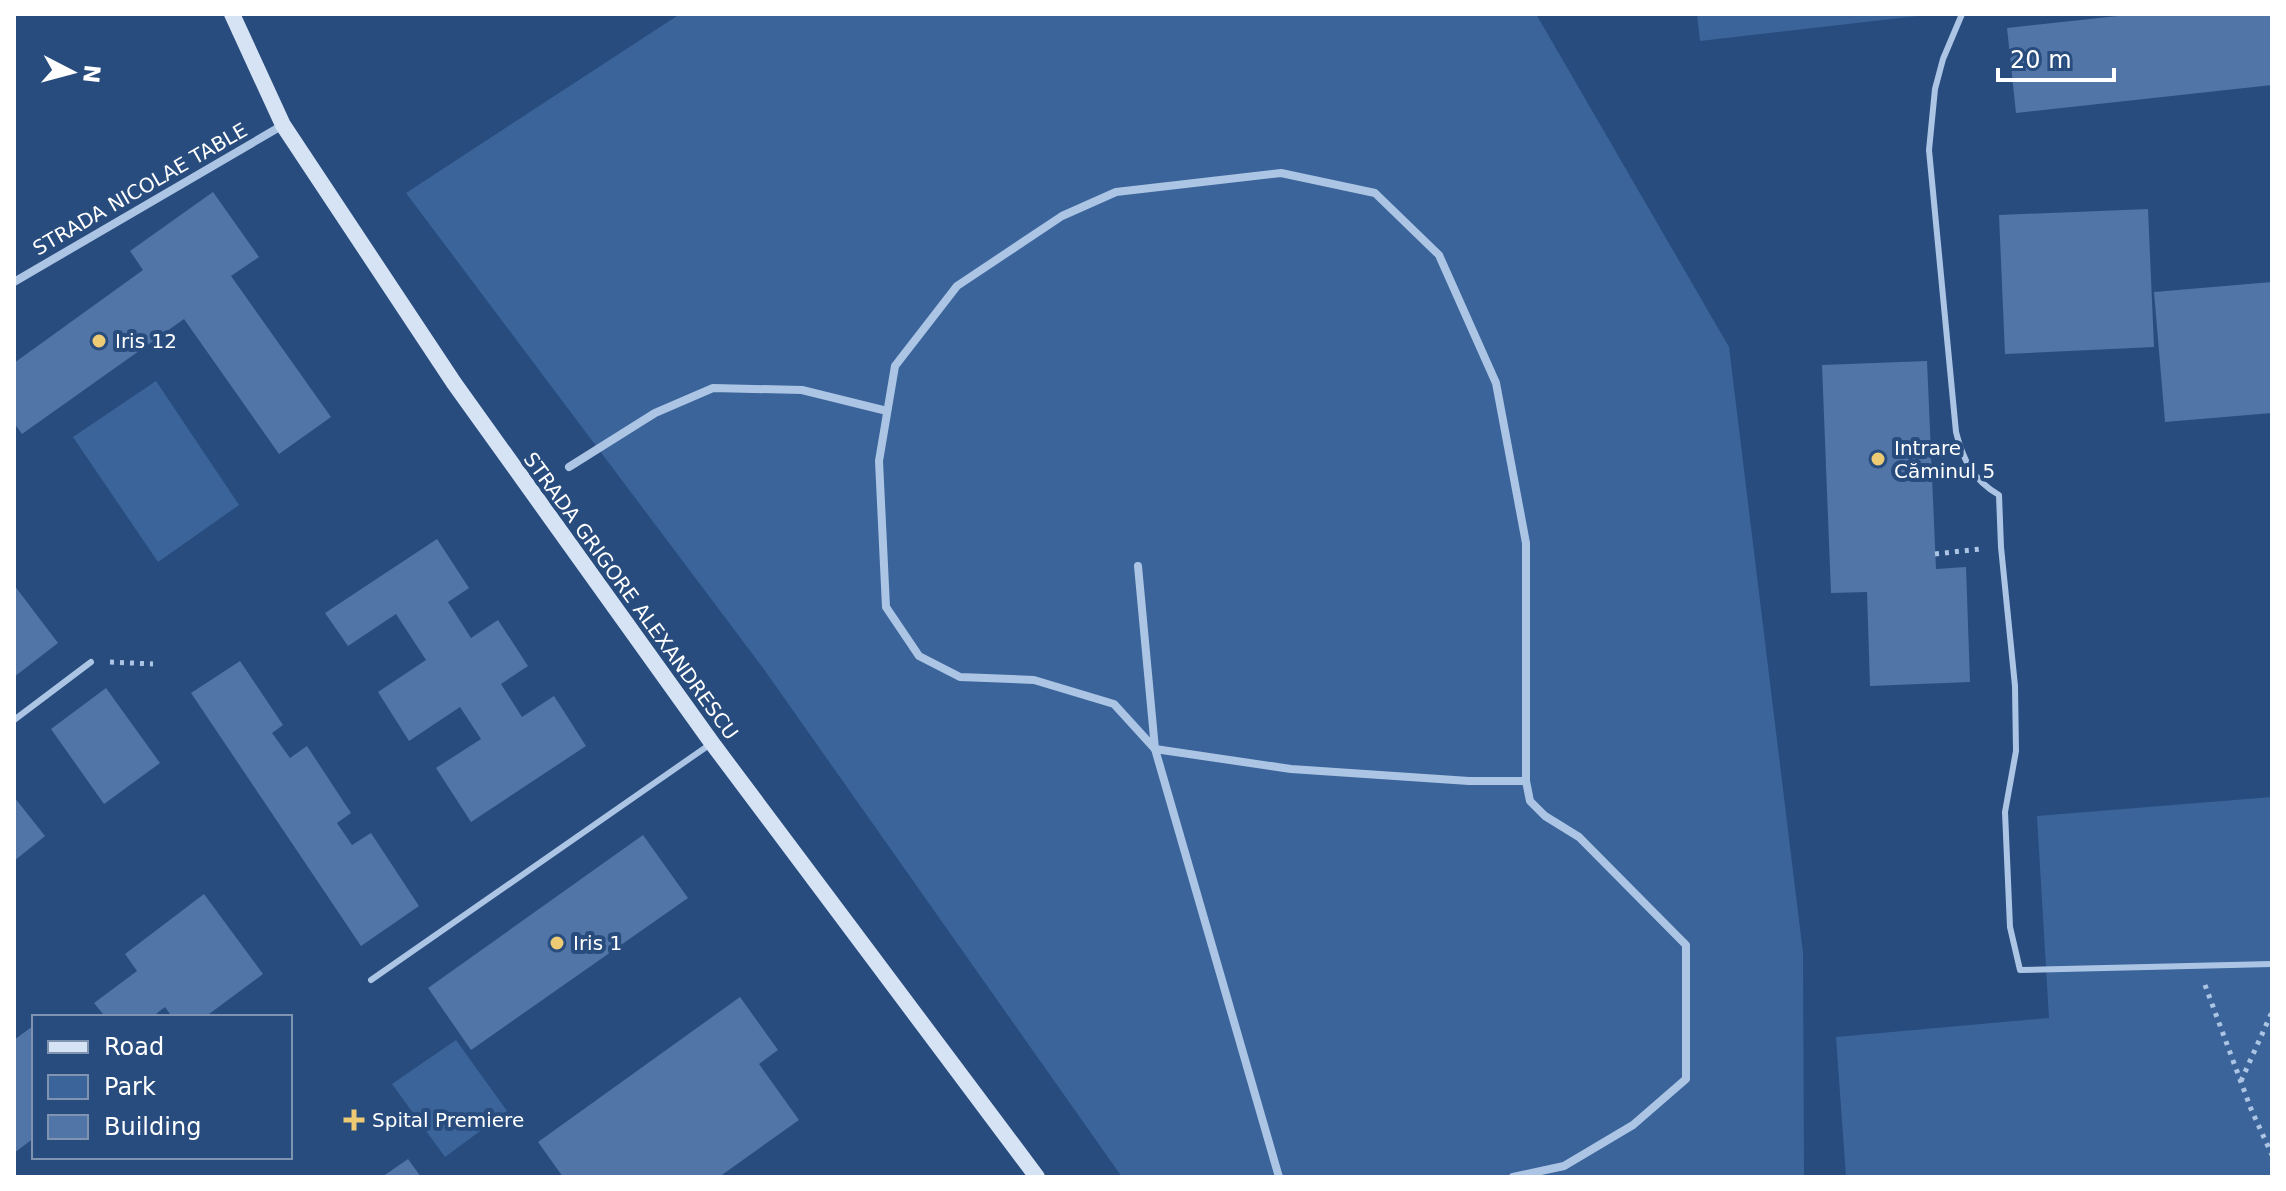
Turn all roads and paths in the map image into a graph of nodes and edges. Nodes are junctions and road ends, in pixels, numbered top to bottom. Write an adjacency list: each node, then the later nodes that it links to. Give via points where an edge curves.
1 (232, 14): 3 (main road, STRADA GRIGORE ALEXANDRESCU)
2 (1962, 14): 7 (lane, via 1935,89 1929,150 1956,432 1972,472 1999,495)
3 (283, 125): 4 (street, STRADA NICOLAE TABLE); 13 (main road, STRADA GRIGORE ALEXANDRESCU, via 454,383)
4 (14, 282)
5 (887, 411): 6 (street, via 802,390 713,388 655,413); 14 (street, via 879,461 886,607 919,656 960,677 1034,680 1114,704); 15 (street, via 895,366 957,286 1062,216 1116,192 1281,173 1375,193 1439,255 1496,383 1526,543)
6 (569, 467)
7 (2001, 547): 8 (path); 17 (lane, via 2016,712 2016,751 2005,812 2010,927 2020,970)
8 (1935, 554)
9 (1138, 566): 14 (street)
10 (91, 662): 11 (path); 12 (lane)
11 (153, 664)
12 (14, 720)
13 (712, 743): 18 (lane); 22 (main road, STRADA GRIGORE ALEXANDRESCU)
14 (1155, 749): 15 (street, via 1291,769); 23 (street)
15 (1526, 781): 24 (street, via 1530,801 1579,837 1686,945 1686,1079 1633,1125 1564,1166)
16 (2272, 964): 17 (lane)
17 (2199, 966): 20 (path)
18 (371, 980)
19 (2272, 1012): 20 (path)
20 (2241, 1081): 21 (path)
21 (2272, 1155)
22 (1037, 1177)
23 (1279, 1177)
24 (1513, 1177)

